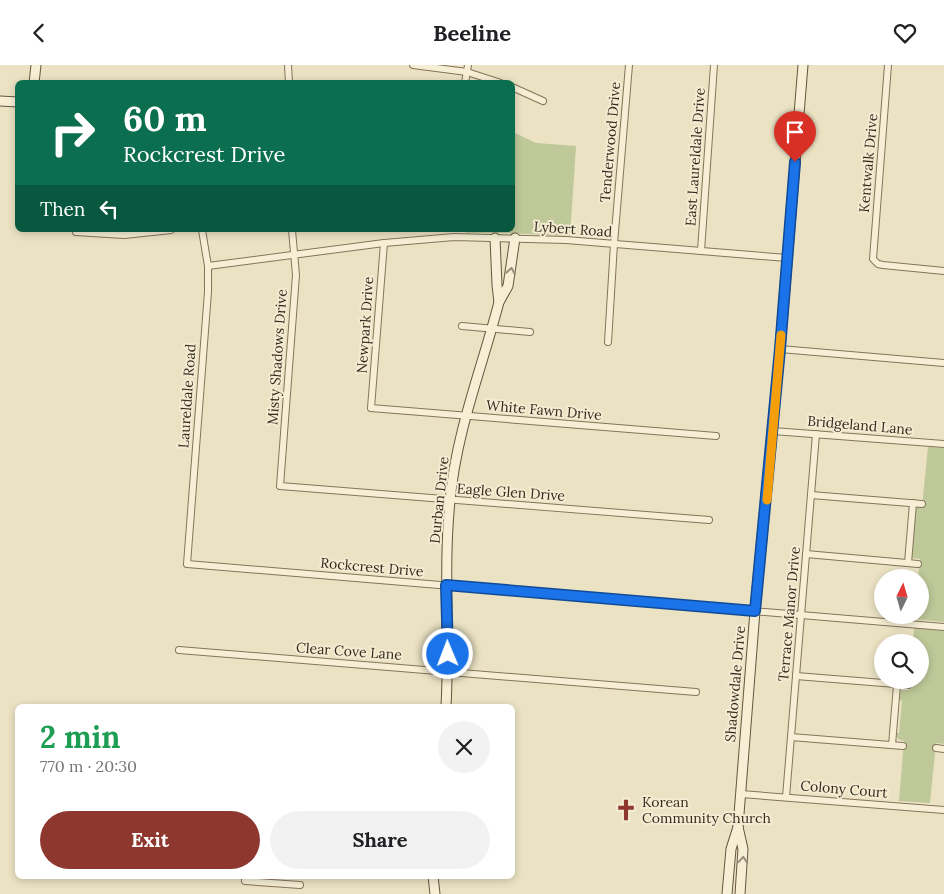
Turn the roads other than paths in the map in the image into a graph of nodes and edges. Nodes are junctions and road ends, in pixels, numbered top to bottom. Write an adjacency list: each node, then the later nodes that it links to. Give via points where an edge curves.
1 (36, 65): 9 (street)
2 (288, 65): 10 (street)
3 (413, 65): 8 (street)
4 (629, 65): 24 (street, Tenderwood Drive)
5 (714, 65): 25 (street, East Laureldale Drive)
6 (803, 65): 27 (street, Shadowdale Drive)
7 (888, 65): 29 (street, Kentwalk Drive, via 872,253 875,262 883,265)
8 (468, 68): 11 (street)
9 (34, 80)
10 (289, 80)
11 (494, 80)
12 (515, 88): 14 (street)
13 (0, 101): 15 (street)
14 (543, 101)
15 (15, 102)
16 (76, 232): 17 (street, via 124,235)
17 (152, 232)
18 (202, 232): 28 (street, Laureldale Road)
19 (292, 232): 26 (street, Misty Shadows Drive)
20 (454, 234): 21 (street, Lybert Road); 23 (street, Lybert Road)
21 (496, 238): 22 (street, Lybert Road); 30 (street, Durban Drive)
22 (515, 238): 24 (street, Lybert Road); 30 (street, Durban Drive, one-way to 22, via 508,286)
23 (384, 243): 26 (street, Lybert Road); 37 (street, Newpark Drive)
24 (614, 244): 25 (street, Lybert Road); 34 (street, Tenderwood Drive)
25 (701, 251): 27 (street, Lybert Road)
26 (294, 255): 28 (street, Lybert Road); 43 (street, Misty Shadows Drive, via 296,275)
27 (787, 258): 35 (street, Shadowdale Drive)
28 (208, 266): 51 (street, Laureldale Road)
29 (944, 271)
30 (499, 302): 32 (street, Durban Drive)
31 (462, 326): 32 (street)
32 (492, 329): 33 (street); 38 (street, Durban Drive)
33 (530, 332)
34 (608, 341)
35 (780, 349): 36 (street); 39 (street, Shadowdale Drive)
36 (944, 363)
37 (371, 408): 38 (street, White Fawn Drive)
38 (465, 416): 41 (street, White Fawn Drive); 45 (street, Durban Drive)
39 (773, 431): 40 (street, Bridgeland Lane); 54 (street, Shadowdale Drive)
40 (816, 434): 42 (street, Bridgeland Lane); 44 (street, Terrace Manor Drive)
41 (716, 436)
42 (944, 444)
43 (280, 486): 45 (street, Eagle Glen Drive)
44 (811, 495): 46 (street); 49 (street, Terrace Manor Drive)
45 (450, 500): 48 (street, Eagle Glen Drive); 53 (street, Durban Drive)
46 (913, 503): 47 (street); 50 (street)
47 (922, 504)
48 (709, 520)
49 (806, 554): 50 (street); 55 (street, Terrace Manor Drive)
50 (908, 563): 52 (street)
51 (187, 564): 53 (street, Rockcrest Drive)
52 (918, 564)
53 (446, 585): 54 (street, Rockcrest Drive); 58 (street, Durban Drive)
54 (755, 611): 55 (street, Rockcrest Drive); 69 (street, Shadowdale Drive)
55 (801, 615): 56 (street, Rockcrest Drive); 59 (street, Terrace Manor Drive)
56 (944, 627)
57 (179, 650): 58 (street, Clear Cove Lane)
58 (448, 672): 62 (street, Clear Cove Lane); 63 (street, Durban Drive)
59 (796, 677): 60 (street); 64 (street, Terrace Manor Drive)
60 (874, 683)
61 (897, 689): 65 (street)
62 (696, 692)
63 (446, 704)
64 (791, 737): 65 (street); 70 (street, Terrace Manor Drive)
65 (892, 745): 66 (street)
66 (903, 746)
67 (936, 749): 68 (street)
68 (944, 749)
69 (741, 794): 70 (street, Colony Court); 72 (street, Shadowdale Drive)
70 (786, 797): 71 (street, Colony Court)
71 (944, 810)
72 (738, 827): 79 (street, Shadowdale Drive, via 731,849); 80 (street, Shadowdale Drive, one-way to 72, via 743,849)
73 (245, 879): 76 (street)
74 (431, 879): 77 (street)
75 (432, 879): 78 (street)
76 (300, 885)
77 (427, 894)
78 (435, 894)
79 (727, 894)
80 (740, 894)

